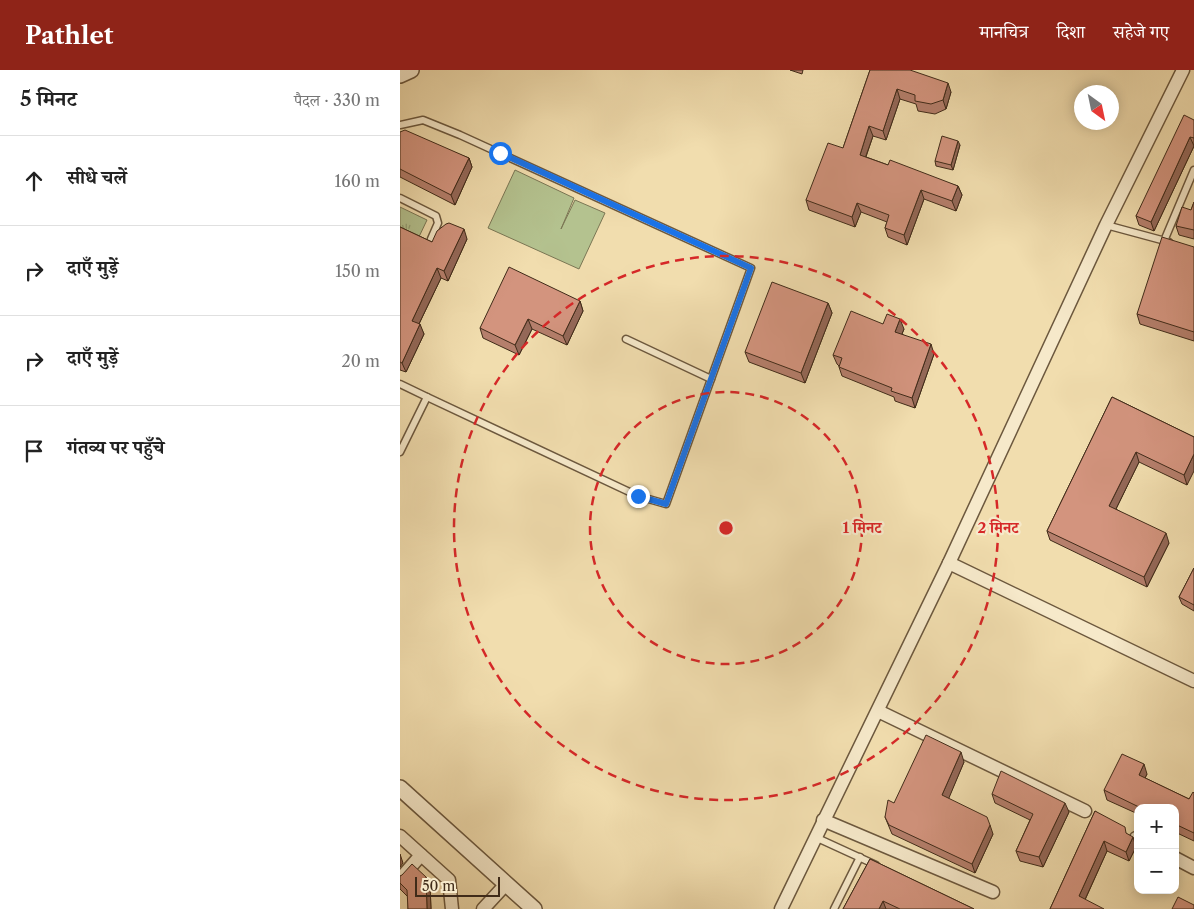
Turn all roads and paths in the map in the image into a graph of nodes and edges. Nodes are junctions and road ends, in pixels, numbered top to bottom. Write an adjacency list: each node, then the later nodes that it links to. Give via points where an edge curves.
1 (411, 70): 3 (street)
2 (1183, 70): 7 (street)
3 (400, 75)
4 (400, 125): 12 (lane, via 423,120 460,135 751,268)
5 (1194, 170): 9 (lane)
6 (400, 198): 8 (lane, via 436,216 438,223)
7 (1106, 225): 9 (lane); 16 (street)
8 (431, 239)
9 (1164, 241): 10 (lane)
10 (1179, 246)
11 (626, 339): 12 (lane)
12 (711, 379): 14 (lane, via 666,504 638,496)
13 (400, 384): 14 (lane)
14 (427, 397): 15 (lane)
15 (400, 452)
16 (948, 563): 17 (street); 18 (street)
17 (1194, 681)
18 (878, 711): 20 (street); 21 (street)
19 (400, 788): 30 (street)
20 (1085, 811)
21 (823, 820): 23 (street); 31 (street)
22 (400, 836): 24 (street)
23 (815, 836): 25 (lane); 35 (street)
24 (421, 855): 29 (street); 32 (street, via 448,880)
25 (860, 857): 28 (lane); 36 (lane)
26 (1179, 860): 27 (street)
27 (1194, 868)
28 (886, 869)
29 (400, 879)
30 (506, 884): 33 (street); 34 (street)
31 (993, 892)
32 (452, 909)
33 (483, 909)
34 (534, 909)
35 (781, 909)
36 (834, 909)

